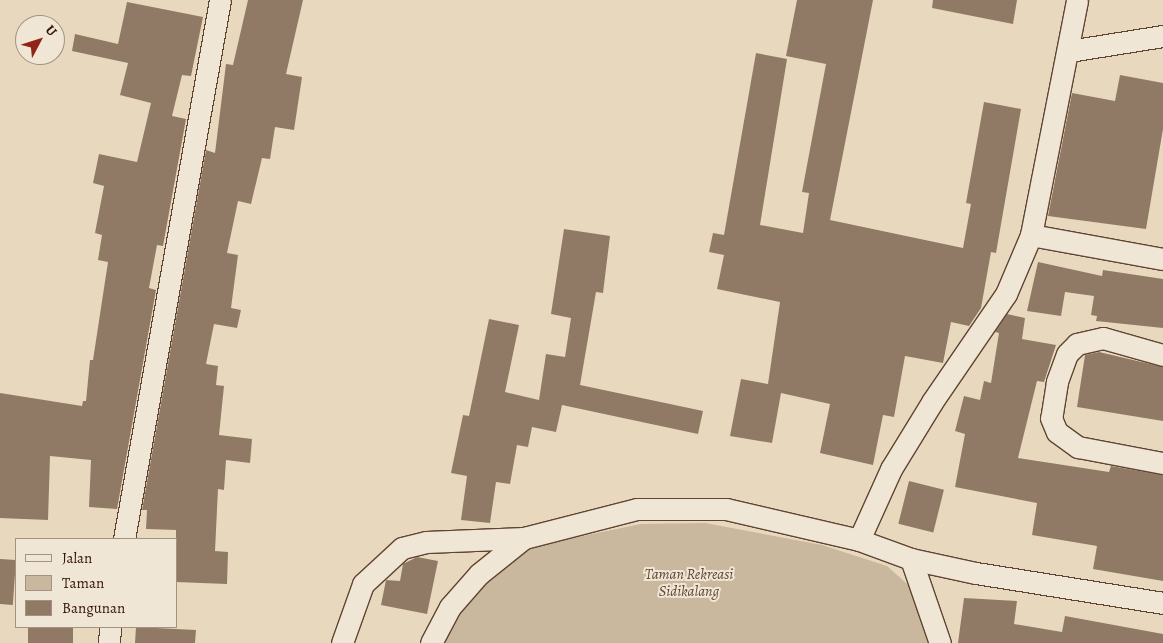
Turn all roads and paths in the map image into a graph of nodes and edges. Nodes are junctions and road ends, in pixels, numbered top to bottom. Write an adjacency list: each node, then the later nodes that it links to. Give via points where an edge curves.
1 (220, 0): 9 (street)
2 (1077, 0): 4 (street)
3 (1163, 36): 4 (street)
4 (1069, 51): 5 (street)
5 (1031, 236): 6 (street); 11 (street, via 1006,294 932,402 891,469)
6 (1163, 259)
7 (1163, 355): 8 (street, via 1103,338 1077,344 1067,354 1060,372 1051,418 1057,432 1078,446)
8 (1163, 463)
9 (124, 538)
10 (524, 538): 11 (street, via 637,509 726,509); 16 (street, via 426,542 402,548 363,584); 17 (street, via 479,574 456,600)
11 (859, 540): 12 (street)
12 (911, 559): 13 (street, via 976,573); 18 (street)
13 (1163, 603)
14 (110, 628): 15 (street)
15 (109, 643)
16 (342, 643)
17 (431, 643)
18 (940, 643)

